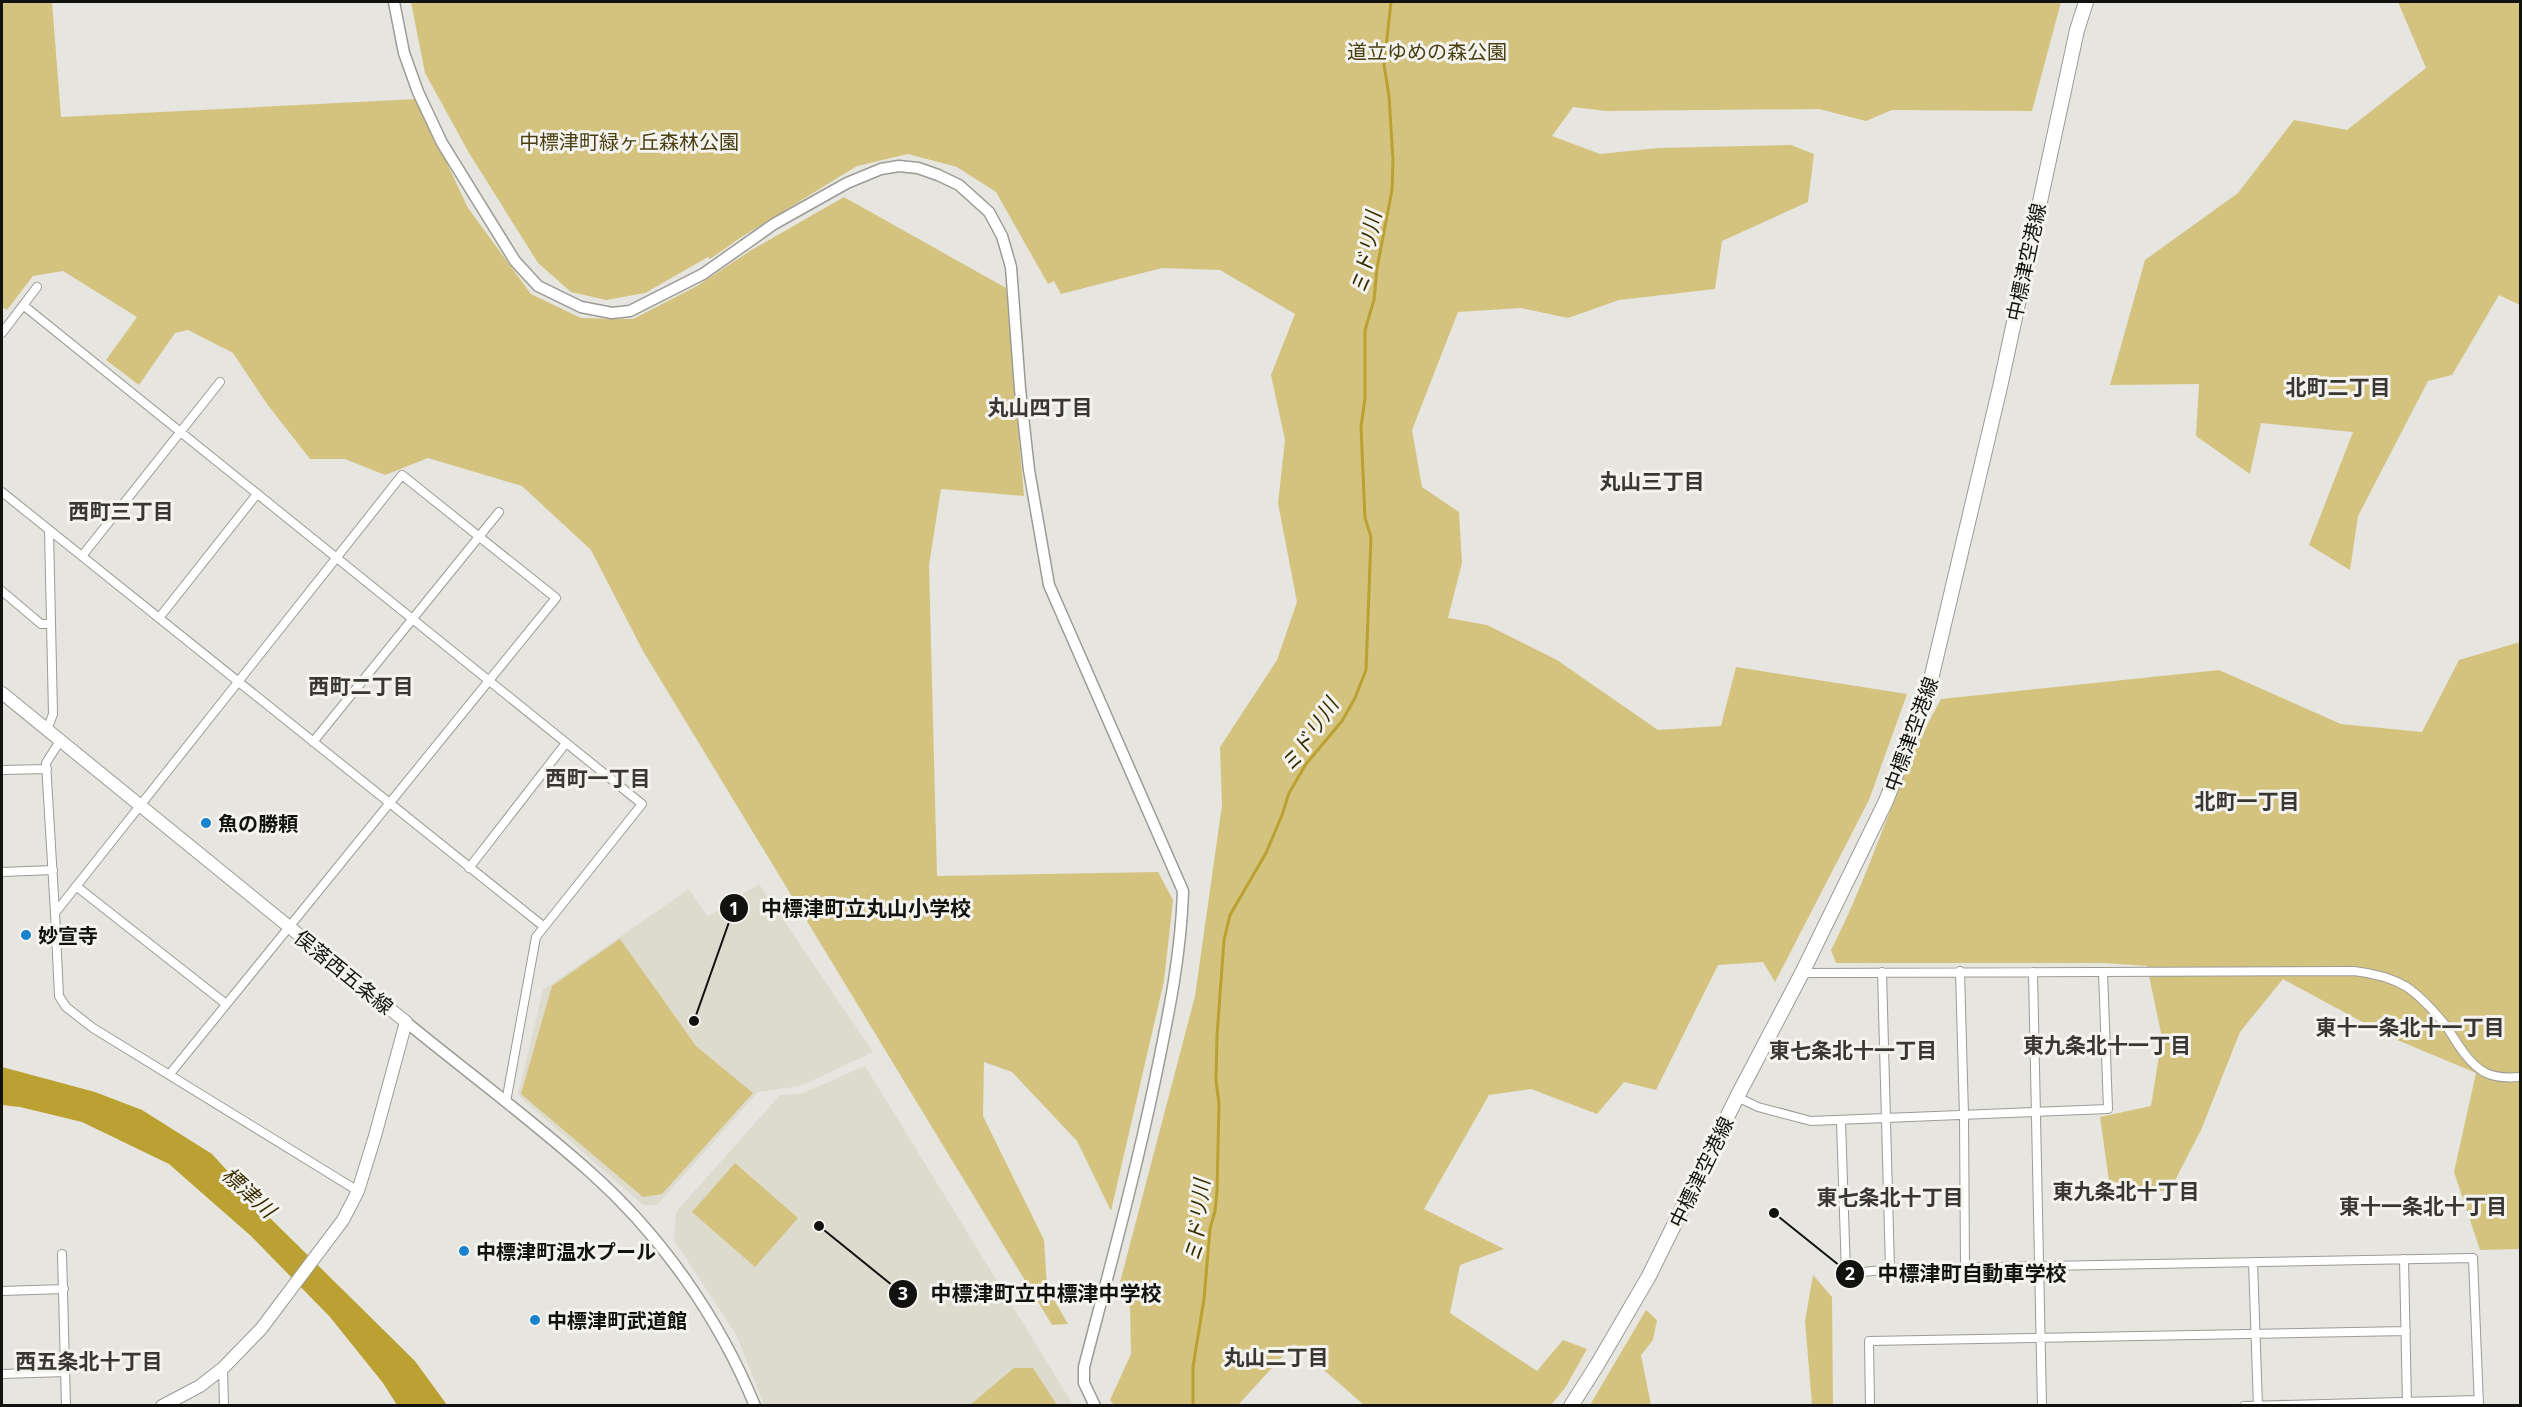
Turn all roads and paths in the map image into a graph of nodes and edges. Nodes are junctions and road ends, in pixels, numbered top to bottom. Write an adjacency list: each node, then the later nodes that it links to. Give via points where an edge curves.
1 (394, 2): 74 (street, via 404,53 442,143 515,261 538,286 581,307 612,313 630,311 703,274 774,224 837,188 881,168 918,168 959,185 988,212 1002,236 1011,267 1028,458 1049,585 1183,891 1173,992 1139,1155 1084,1367 1084,1383)
2 (2085, 2): 41 (main road, 中標津空港線, via 1928,692 1886,801)
3 (38, 287): 4 (street)
4 (23, 305): 5 (street); 7 (street)
5 (2, 333)
6 (220, 382): 7 (street)
7 (179, 433): 9 (street); 13 (street)
8 (2, 492): 11 (street)
9 (256, 494): 14 (street); 16 (street)
10 (499, 512): 12 (street)
11 (49, 530): 13 (street); 18 (street)
12 (479, 536): 14 (street, via 402,475); 17 (street); 20 (street, via 556,598)
13 (82, 556): 16 (street)
14 (335, 558): 17 (street); 19 (street)
15 (2, 591): 18 (street, via 41,624)
16 (159, 618): 19 (street)
17 (412, 620): 20 (street); 24 (street)
18 (51, 624): 22 (street, via 53,714)
19 (237, 681): 24 (street); 29 (street)
20 (488, 681): 25 (street); 28 (street)
21 (2, 693): 22 (main road, 俣落西五条線)
22 (47, 730): 23 (main road, 俣落西五条線)
23 (60, 741): 26 (street); 29 (main road, 俣落西五条線)
24 (314, 742): 28 (street)
25 (566, 743): 30 (street); 36 (street, via 642,804)
26 (46, 769): 27 (street); 31 (street)
27 (2, 770)
28 (391, 804): 30 (street); 35 (street)
29 (139, 805): 33 (street); 35 (main road, 俣落西五条線)
30 (469, 868): 36 (street)
31 (53, 870): 32 (street); 34 (street)
32 (2, 872)
33 (76, 886): 34 (street); 42 (street)
34 (55, 912): 44 (street, via 61,1002 93,1028)
35 (289, 926): 42 (street); 43 (main road, 俣落西五条線)
36 (543, 926): 47 (street, via 536,937)
37 (1959, 971): 38 (street); 39 (street); 49 (street)
38 (1882, 972): 41 (street); 50 (street)
39 (2033, 972): 40 (street); 48 (street)
40 (2103, 972): 45 (street, via 2371,973 2414,993 2483,1072); 48 (street, via 2108,1109)
41 (1802, 973): 46 (main road, 中標津空港線)
42 (226, 1004): 44 (street)
43 (406, 1022): 47 (street); 52 (main road, 俣落西五条線)
44 (169, 1075): 52 (street)
45 (2520, 1077)
46 (1737, 1097): 51 (street, via 1758,1107 1811,1120); 75 (main road, 中標津空港線, via 1649,1276)
47 (506, 1102): 73 (street, via 591,1173 644,1227 707,1311)
48 (2036, 1112): 49 (street); 56 (street)
49 (1964, 1115): 50 (street); 57 (street)
50 (1887, 1118): 51 (street); 58 (street)
51 (1841, 1121): 58 (street, via 1846,1274)
52 (358, 1191): 64 (main road, 俣落西五条線, via 343,1220 261,1329)
53 (62, 1254): 59 (street)
54 (2404, 1259): 55 (street); 61 (street); 67 (street, via 2474,1258)
55 (2253, 1262): 56 (street); 62 (street)
56 (2039, 1265): 57 (street); 63 (street)
57 (1965, 1267): 58 (street)
58 (1890, 1269)
59 (64, 1289): 60 (street); 65 (street)
60 (2, 1291)
61 (2406, 1331): 62 (street); 68 (street)
62 (2256, 1334): 63 (street); 69 (street)
63 (2040, 1339): 76 (street, via 1869,1341); 77 (street)
64 (223, 1368): 71 (main road, 俣落西五条線, via 200,1386); 72 (street)
65 (66, 1372): 66 (street); 70 (street)
66 (2, 1374)
67 (2479, 1403): 68 (street)
68 (2407, 1404): 69 (street)
69 (2258, 1405): 78 (street)
70 (66, 1406)
71 (162, 1406)
72 (224, 1406)
73 (755, 1406)
74 (1095, 1406)
75 (1571, 1406)
76 (1870, 1406)
77 (2042, 1406)
78 (2244, 1406)

